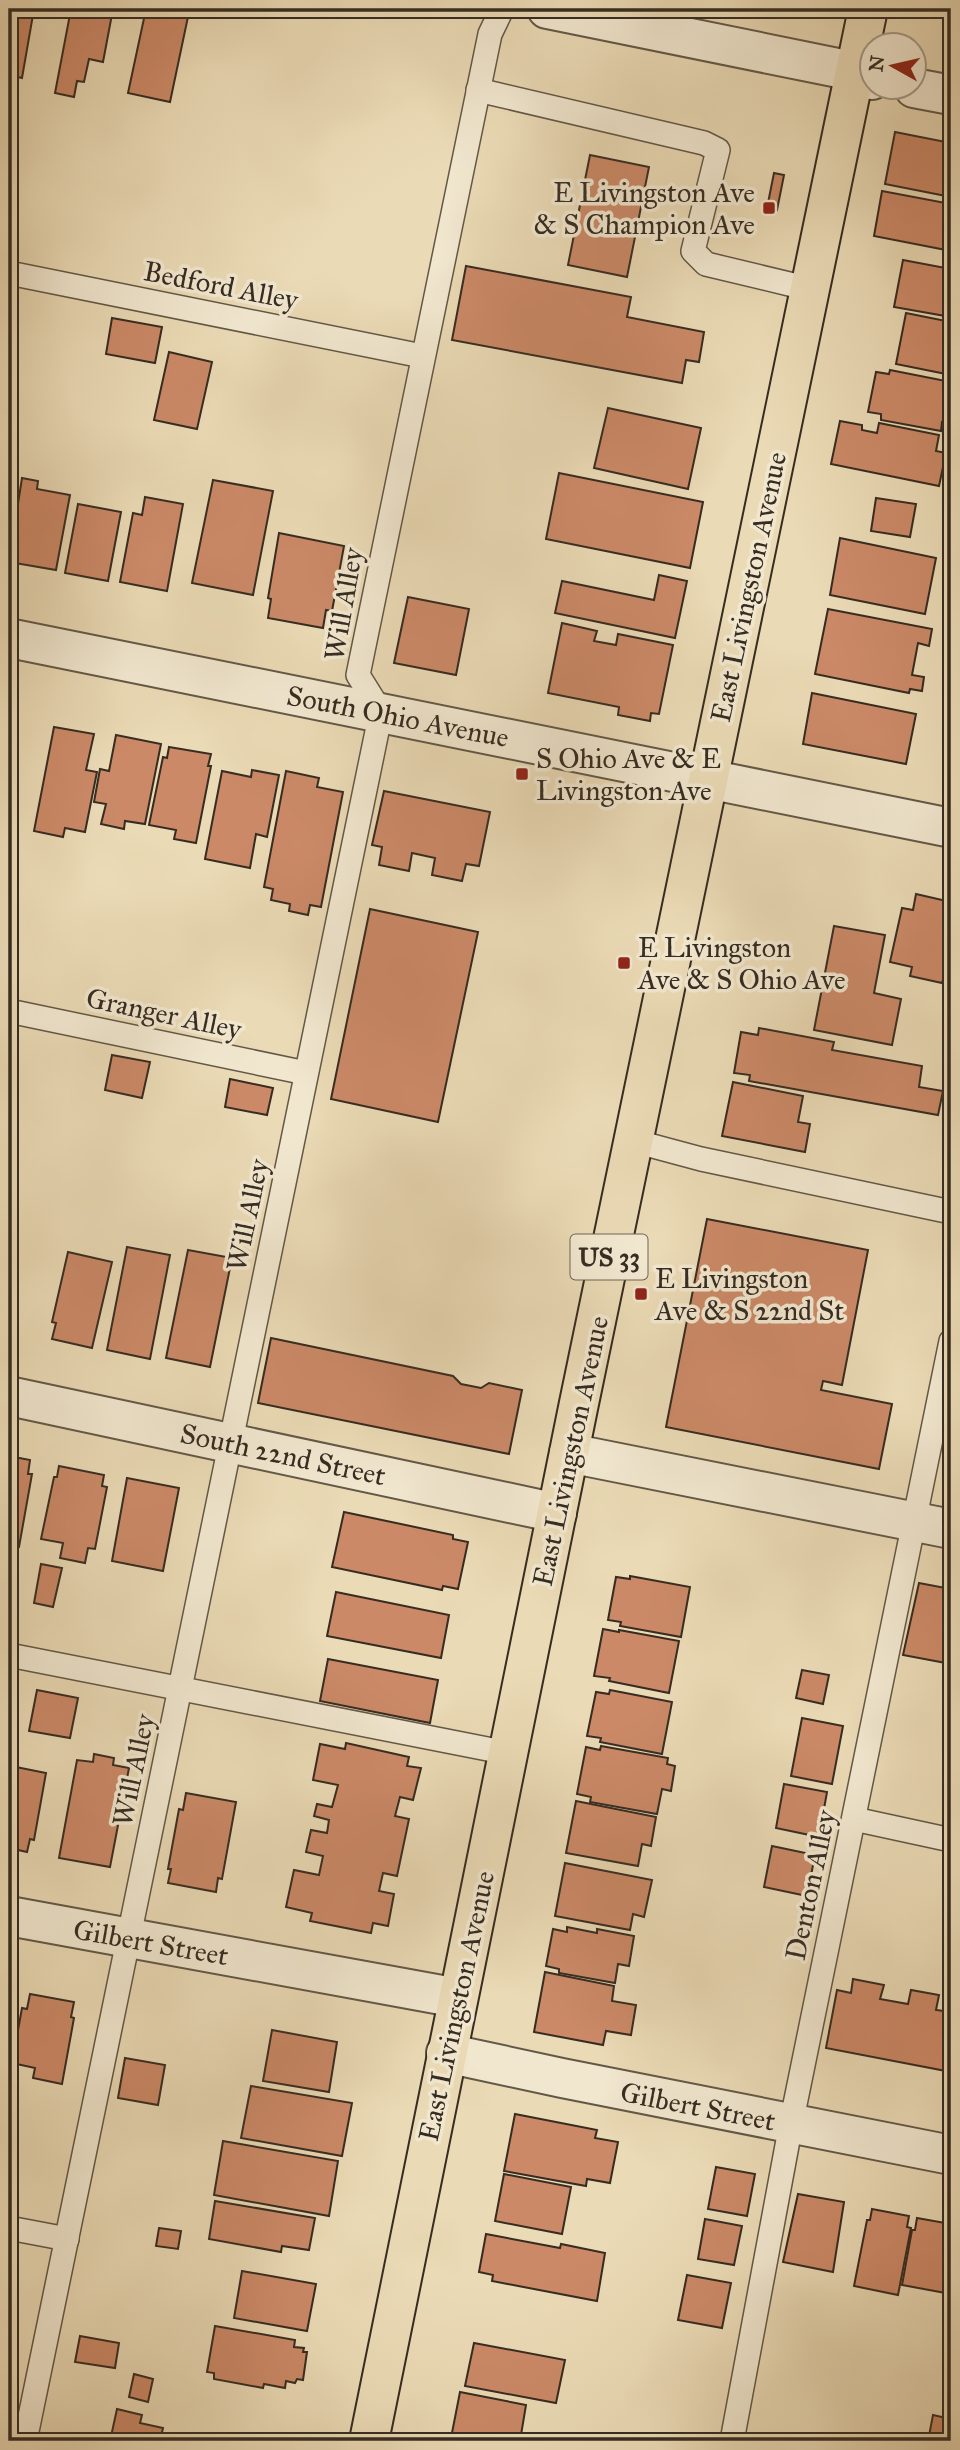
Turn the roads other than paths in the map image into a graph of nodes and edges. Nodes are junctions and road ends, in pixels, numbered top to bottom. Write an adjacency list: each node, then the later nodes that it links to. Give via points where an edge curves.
1 (502, 9): 6 (lane, Will Alley, via 490,34)
2 (547, 9): 5 (street)
3 (868, 9): 4 (main road, East Livingston Avenue / US 33)
4 (866, 32)
5 (858, 75)
6 (478, 90): 11 (lane, via 718,149 692,251 706,264); 12 (lane, Will Alley)
7 (928, 91): 8 (street)
8 (951, 95)
9 (858, 97): 11 (main road, East Livingston Avenue / US 33)
10 (9, 273): 12 (lane, Bedford Alley)
11 (810, 289): 15 (main road, East Livingston Avenue / US 33)
12 (422, 356): 14 (lane, Will Alley, via 358,675)
13 (9, 638): 14 (street, South Ohio Avenue)
14 (381, 712): 15 (street, South Ohio Avenue); 18 (lane, Will Alley)
15 (708, 779): 16 (street, South Ohio Avenue); 19 (main road, East Livingston Avenue / US 33)
16 (951, 828)
17 (9, 1012): 18 (lane, Granger Alley)
18 (306, 1073): 23 (lane, Will Alley)
19 (634, 1141): 20 (lane); 24 (main road, East Livingston Avenue / US 33)
20 (951, 1212)
21 (951, 1341): 26 (lane, Denton Alley)
22 (9, 1396): 23 (street, South 22nd Street)
23 (230, 1443): 25 (street, South 22nd Street); 28 (lane, Will Alley)
24 (569, 1453): 25 (main road, East Livingston Avenue / US 33); 26 (street)
25 (557, 1513): 29 (main road, East Livingston Avenue / US 33)
26 (933, 1526): 30 (lane, Denton Alley)
27 (9, 1655): 28 (lane)
28 (180, 1689): 29 (lane); 33 (lane, Will Alley)
29 (508, 1753): 34 (main road, East Livingston Avenue / US 33)
30 (854, 1819): 31 (lane); 36 (lane, Denton Alley)
31 (951, 1840)
32 (9, 1916): 33 (street, Gilbert Street)
33 (129, 1938): 34 (street, Gilbert Street); 39 (lane, Will Alley)
34 (458, 1998): 35 (main road, East Livingston Avenue / US 33)
35 (446, 2053): 36 (street, Gilbert Street); 42 (main road, East Livingston Avenue / US 33)
36 (791, 2124): 37 (street, Gilbert Street); 40 (lane, Denton Alley)
37 (951, 2155)
38 (9, 2228): 39 (lane)
39 (67, 2239): 41 (lane, Will Alley)
40 (738, 2440)
41 (25, 2441)
42 (369, 2441)

